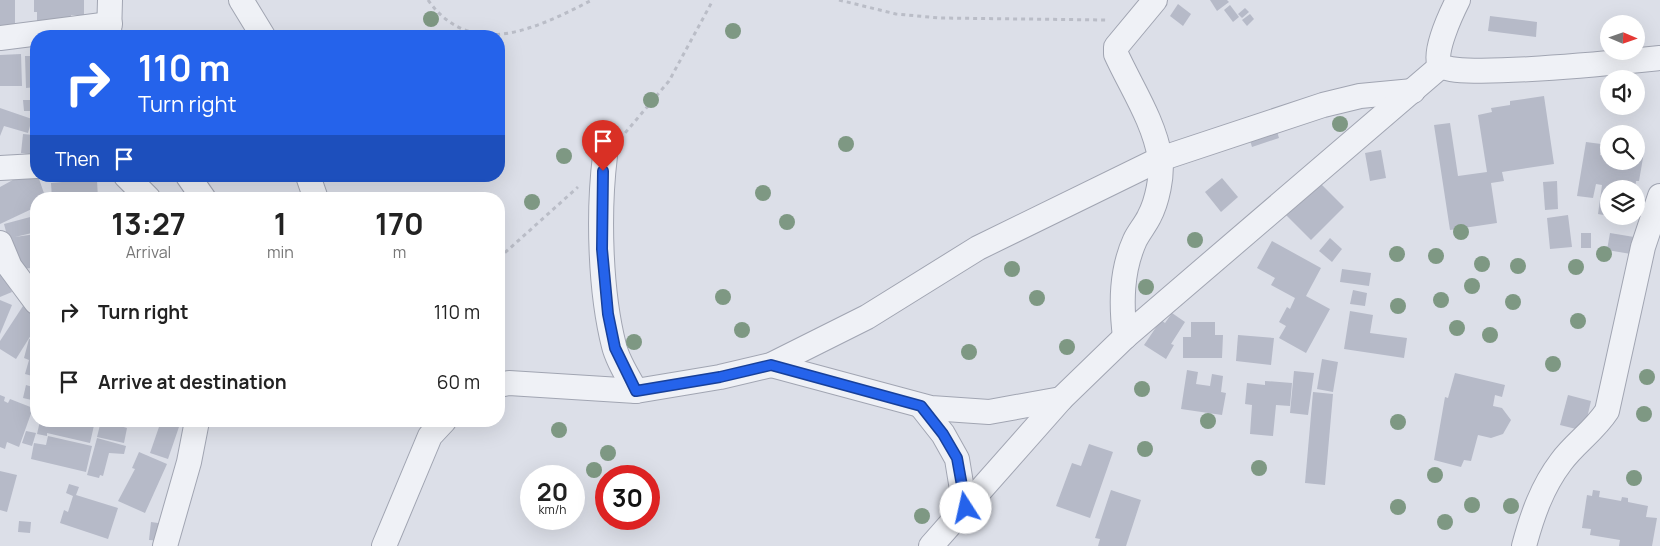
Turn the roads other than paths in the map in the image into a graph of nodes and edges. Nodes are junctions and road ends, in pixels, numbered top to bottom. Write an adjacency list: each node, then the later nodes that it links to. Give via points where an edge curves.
1 (110, 0): 5 (street)
2 (241, 0): 6 (street)
3 (1155, 0): 13 (street, via 1118,41 1116,54 1146,115)
4 (1458, 0): 10 (street, via 1439,47)
5 (110, 30)
6 (259, 30)
7 (30, 36): 8 (street)
8 (0, 38)
9 (1660, 58): 10 (street, via 1469,71 1449,70)
10 (1441, 66): 11 (street)
11 (1413, 91): 13 (street, via 1360,96 1332,103); 21 (street)
12 (605, 156): 24 (street, via 601,186 602,249 608,314 615,348)
13 (1160, 159): 21 (street, via 1158,192 1150,216 1136,240 1123,283 1121,308); 22 (street, via 978,248 867,317)
14 (30, 166): 15 (street)
15 (0, 168)
16 (132, 182): 17 (street)
17 (142, 192)
18 (1660, 196): 33 (street, via 1643,248 1607,411 1597,426 1561,461 1543,490)
19 (0, 243): 20 (street, via 10,267)
20 (30, 294)
21 (1125, 337): 25 (street)
22 (771, 365): 24 (street); 26 (street)
23 (505, 384): 24 (street)
24 (636, 391)
25 (1061, 399): 26 (street, via 989,412); 29 (street)
26 (921, 406): 29 (street, via 957,458)
27 (196, 427): 31 (street)
28 (432, 427): 30 (street)
29 (966, 508): 32 (street)
30 (393, 539)
31 (165, 546)
32 (931, 546)
33 (1524, 546)

